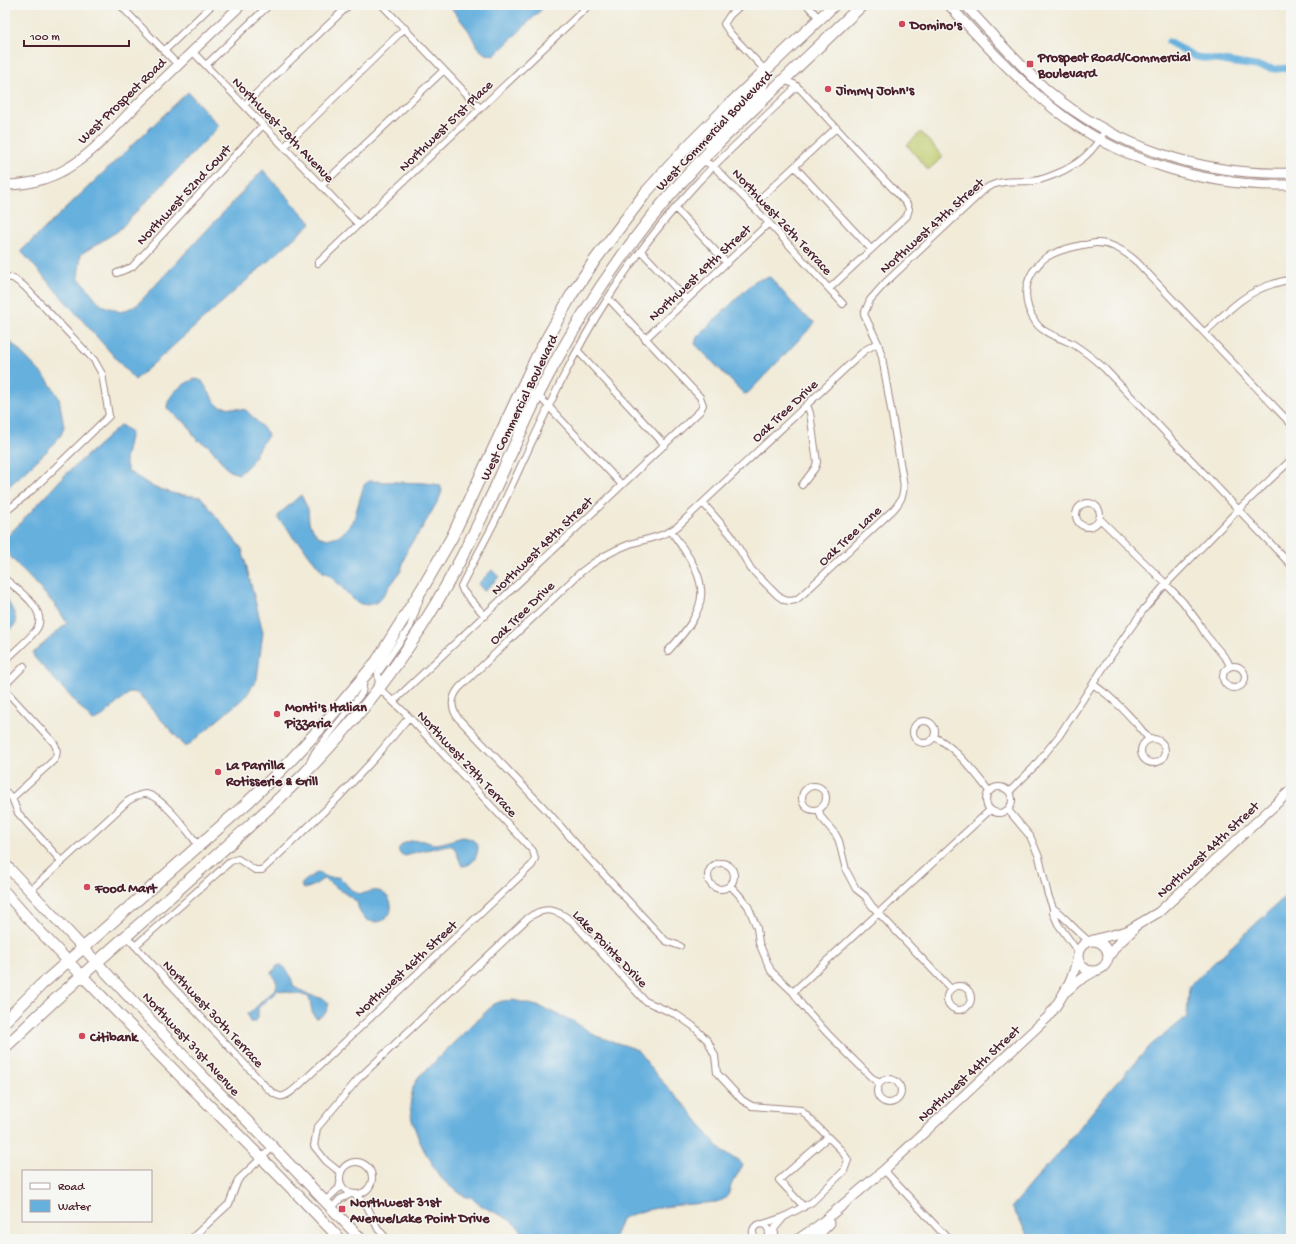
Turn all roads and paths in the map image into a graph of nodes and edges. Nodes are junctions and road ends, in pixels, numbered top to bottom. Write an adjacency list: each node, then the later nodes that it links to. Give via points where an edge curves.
1 (120, 5): 15 (street)
2 (130, 5): 15 (street)
3 (212, 5): 18 (street)
4 (241, 5): 19 (main road, West Prospect Road)
5 (269, 5): 21 (street)
6 (349, 5): 26 (street)
7 (382, 5): 17 (street)
8 (589, 5): 27 (street, Northwest 51st Place)
9 (741, 5): 23 (street, via 724,24)
10 (807, 5): 16 (street)
11 (834, 5): 16 (highway, West Commercial Boulevard)
12 (862, 5): 24 (highway, West Commercial Boulevard)
13 (949, 5): 31 (main road, via 1028,87 1064,117)
14 (965, 5): 30 (main road, via 1049,91)
15 (125, 10): 18 (street)
16 (820, 18): 23 (highway, West Commercial Boulevard)
17 (405, 28): 22 (street); 32 (street)
18 (164, 50): 20 (street)
19 (192, 51): 20 (main road, West Prospect Road); 21 (street, Northwest 28th Avenue)
20 (178, 65): 37 (main road, West Prospect Road, via 100,142 71,166 36,182)
21 (206, 65): 26 (street, Northwest 28th Avenue)
22 (444, 70): 27 (street); 39 (street)
23 (766, 70): 33 (highway, via 761,87 719,129); 59 (highway, West Commercial Boulevard, via 687,147 621,224 569,299)
24 (783, 80): 25 (street); 33 (highway, West Commercial Boulevard)
25 (797, 86): 29 (street); 34 (street)
26 (244, 105): 28 (street, Northwest 28th Avenue)
27 (480, 108): 43 (street, Northwest 51st Place)
28 (263, 125): 32 (street, Northwest 28th Avenue); 48 (street, Northwest 52nd Court, via 132,267)
29 (836, 128): 35 (street); 44 (street, via 909,209 907,216)
30 (1106, 129): 31 (street, Northwest 47th Street); 36 (main road, via 1154,151 1200,165 1254,173)
31 (1100, 139): 38 (main road, via 1147,161 1185,173 1239,183); 57 (street, Northwest 47th Street, via 1082,160 1066,170 1037,181 1000,182 985,189 870,300 864,314)
32 (284, 147): 39 (street, Northwest 28th Avenue)
33 (700, 160): 34 (street, Northwest 26th Terrace); 60 (highway, West Commercial Boulevard, via 611,270)
34 (714, 166): 40 (street, Northwest 26th Terrace); 41 (street)
35 (795, 167): 40 (street); 44 (street)
36 (1291, 173)
37 (5, 185)
38 (1291, 185)
39 (322, 186): 43 (street, Northwest 28th Avenue)
40 (752, 206): 42 (street, Northwest 26th Terrace)
41 (676, 209): 45 (street); 47 (street)
42 (769, 223): 47 (street, Northwest 49th Street); 51 (street, Northwest 26th Terrace)
43 (358, 224): 46 (street, Northwest 51st Place)
44 (871, 249): 51 (street)
45 (641, 251): 52 (street); 53 (street)
46 (318, 263)
47 (727, 263): 53 (street, Northwest 49th Street)
48 (117, 273)
49 (5, 277): 70 (street, via 13,278 24,286 94,360 102,374 108,416)
50 (1291, 280): 55 (street, via 1264,286 1250,293)
51 (830, 288): 54 (street, Northwest 26th Terrace)
52 (608, 298): 56 (street); 58 (street)
53 (687, 300): 56 (street, Northwest 49th Street)
54 (843, 304)
55 (1205, 332): 63 (street); 69 (street, via 1126,252 1110,246 1097,243 1065,248 1044,259 1033,270 1026,286 1027,303 1038,325 1091,356)
56 (646, 339): 64 (street, Northwest 48th Street, via 700,397 703,405 700,411)
57 (878, 343): 61 (street, Oak Tree Drive, via 865,350); 68 (street, Oak Tree Lane, via 904,493 894,509 802,595 790,601 777,596 751,569 727,530)
58 (578, 351): 62 (street); 64 (street)
59 (520, 390): 60 (street); 75 (highway, West Commercial Boulevard, via 452,537)
60 (538, 395): 62 (street); 85 (highway, West Commercial Boulevard, via 504,471 441,596 414,640)
61 (807, 405): 67 (street, via 817,462); 68 (street, Oak Tree Drive)
62 (549, 406): 66 (street); 77 (street, via 495,522 461,586)
63 (1291, 424)
64 (665, 444): 66 (street, Northwest 48th Street)
65 (1291, 460): 69 (street)
66 (622, 484): 77 (street, Northwest 48th Street)
67 (802, 485)
68 (703, 503): 72 (street, Oak Tree Drive)
69 (1239, 509): 73 (street); 76 (street)
70 (5, 512)
71 (1099, 518): 76 (street)
72 (671, 531): 78 (street, via 694,567 702,592 690,623); 115 (street, Oak Tree Drive, via 602,556 587,567 459,688 452,702 458,718 653,928 666,941)
73 (1291, 565)
74 (5, 579): 79 (street, via 37,608 39,617 38,629)
75 (425, 584): 82 (highway, West Commercial Boulevard, via 377,661); 85 (street, West Commercial Boulevard, via 410,627 378,673)
76 (1166, 584): 81 (street, via 1183,602); 83 (street, via 1144,609)
77 (485, 616): 87 (street, Northwest 48th Street)
78 (668, 651)
79 (5, 661)
80 (24, 666): 84 (street)
81 (1230, 666)
82 (364, 676): 91 (street, West Commercial Boulevard, via 362,693 315,752); 100 (highway, West Commercial Boulevard, via 326,723 290,761)
83 (1093, 684): 90 (street, via 1118,703); 95 (street, via 1059,736)
84 (5, 685)
85 (379, 688): 87 (street, Northwest 29th Terrace); 91 (highway, West Commercial Boulevard)
86 (5, 690): 96 (street, via 54,742 57,749 54,760)
87 (394, 702): 88 (street, Northwest 29th Terrace)
88 (409, 717): 101 (street, Northwest 29th Terrace, via 533,851); 114 (street, via 339,797 262,870 255,870 238,859 231,861)
89 (934, 737): 94 (street, via 950,746)
90 (1149, 739): 90 (street, via 1157,740 1165,748 1164,756 1158,762 1146,762 1141,756 1143,744)
91 (304, 774): 112 (highway, West Commercial Boulevard)
92 (1291, 790): 110 (main road, Northwest 44th Street, via 1159,912)
93 (5, 791): 96 (street)
94 (989, 791): 95 (street, via 998,786); 98 (street, via 986,798)
95 (1010, 791): 99 (street, via 1013,800)
96 (12, 798): 102 (street, via 18,813)
97 (819, 810): 97 (street, via 807,808 802,802 804,791 810,786 819,786 825,792 825,804); 108 (street, via 821,817 839,841 846,870 856,890)
98 (990, 810): 99 (street, via 998,813); 108 (street)
99 (1008, 810): 107 (street, via 1030,836 1039,857)
100 (199, 846): 102 (street, via 160,801 144,794 128,801); 116 (highway, West Commercial Boulevard)
101 (535, 858): 129 (street, Northwest 46th Street, via 532,865)
102 (62, 862): 105 (street)
103 (5, 864): 105 (main road, Northwest 31st Avenue)
104 (730, 885): 104 (street, via 733,878 730,867 723,864 712,867 708,875 714,887 722,889); 124 (street, via 748,906 771,971)
105 (30, 891): 116 (main road, Northwest 31st Avenue)
106 (5, 892): 119 (main road)
107 (1053, 908): 109 (street); 111 (street)
108 (879, 912): 123 (street); 124 (street)
109 (1070, 925): 111 (street); 113 (street)
110 (1138, 925): 113 (main road, Northwest 44th Street, via 1127,931); 118 (main road, Northwest 44th Street, via 1116,946)
111 (1063, 932): 117 (street)
112 (126, 936): 114 (street, Northwest 30th Terrace); 120 (highway, West Commercial Boulevard)
113 (1091, 941): 117 (main road, via 1082,946); 118 (main road, via 1101,942 1105,946)
114 (135, 946): 129 (street, Northwest 30th Terrace, via 266,1087 279,1097)
115 (680, 946)
116 (83, 948): 119 (highway, West Commercial Boulevard); 120 (main road, Northwest 31st Avenue)
117 (1078, 953): 121 (main road, via 1078,960 1084,968); 125 (main road, Northwest 44th Street, via 1076,967)
118 (1108, 958): 121 (main road, via 1102,969)
119 (68, 962): 122 (main road); 126 (highway, West Commercial Boulevard)
120 (96, 963): 122 (highway, West Commercial Boulevard); 131 (main road, Northwest 31st Avenue)
121 (1094, 971): 125 (main road, Northwest 44th Street)
122 (82, 976): 127 (highway, West Commercial Boulevard); 132 (main road)
123 (951, 989)
124 (793, 992): 128 (street, via 828,1034)
125 (1066, 992): 133 (main road, Northwest 44th Street, via 1048,1017)
126 (5, 1021)
127 (5, 1047)
128 (879, 1083): 128 (street, via 876,1091 882,1101 889,1103 899,1097 901,1089 897,1082 890,1078)
129 (288, 1094)
130 (828, 1137): 134 (street, Lake Pointe Drive, via 801,1110 752,1106 742,1100 717,1073 715,1056 708,1041 693,1026 677,1015 645,1001 572,921 552,910 538,912 528,918 358,1079 332,1110 318,1128 314,1146); 140 (street, Lake Pointe Drive, via 848,1160 844,1171); 140 (street, via 779,1180)
131 (273, 1147): 132 (street); 138 (main road, Northwest 31st Avenue)
132 (262, 1158): 146 (street, via 238,1180 229,1204); 147 (main road)
133 (884, 1170): 150 (main road, Northwest 44th Street, via 819,1225); 151 (main road, Northwest 44th Street); 152 (street)
134 (340, 1174): 135 (street); 136 (street, via 349,1163 365,1164 372,1175 371,1185)
135 (340, 1183): 137 (street); 138 (street)
136 (366, 1191): 137 (street); 139 (street)
137 (352, 1194): 138 (street); 139 (street)
138 (328, 1205): 148 (main road, Northwest 31st Avenue)
139 (367, 1206): 149 (street, via 378,1229)
140 (804, 1207): 141 (street, Lake Pointe Drive)
141 (784, 1217): 142 (street, Lake Pointe Drive); 143 (street, Lake Pointe Drive)
142 (766, 1223): 143 (street, via 772,1224); 144 (street, Lake Pointe Drive, via 754,1228); 145 (street)
143 (774, 1229): 145 (street)
144 (753, 1238)
145 (771, 1238)
146 (191, 1239)
147 (340, 1239)
148 (360, 1239)
149 (387, 1239)
150 (798, 1239)
151 (814, 1239)
152 (948, 1239)

